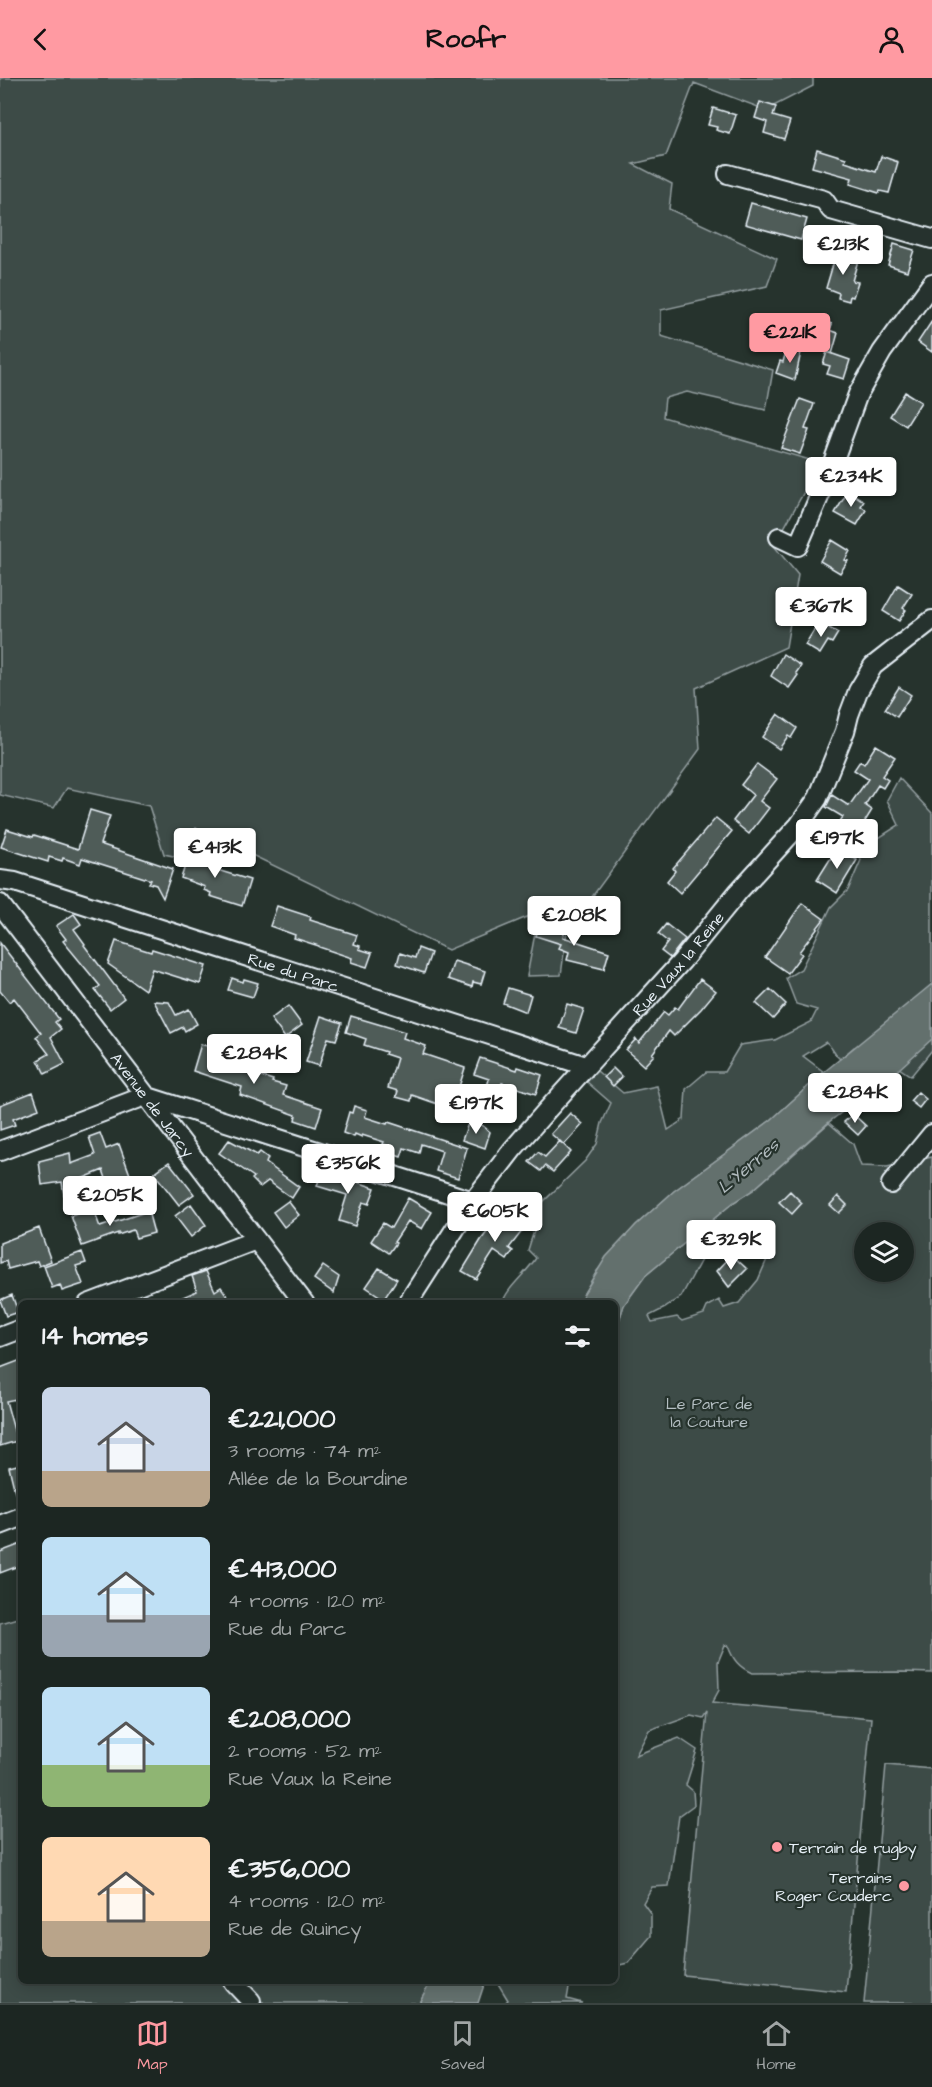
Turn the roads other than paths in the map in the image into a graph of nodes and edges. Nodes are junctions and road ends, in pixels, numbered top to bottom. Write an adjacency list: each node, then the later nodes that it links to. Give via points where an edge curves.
1 (728, 174): 2 (street, via 824,200 831,210)
2 (932, 239)
3 (932, 283): 4 (street, via 882,352 858,394 798,546)
4 (779, 537)
5 (932, 620): 8 (street, Rue Vaux la Reine, via 873,666 858,691 818,798 800,825)
6 (0, 880): 8 (street, Rue du Parc)
7 (0, 904): 9 (street, Avenue de Jarcy)
8 (586, 1066): 13 (street, Rue Vaux la Reine)
9 (145, 1096): 11 (street); 13 (street); 14 (street, Avenue de Jarcy)
10 (932, 1134): 12 (street)
11 (0, 1151)
12 (891, 1184)
13 (473, 1201): 17 (street, Rue Vaux la Reine)
14 (256, 1240): 15 (street); 16 (street, Avenue de Jarcy)
15 (98, 1300)
16 (302, 1300)
17 (410, 1300)
18 (18, 1330): 19 (street)
19 (0, 1337)
20 (18, 1518): 21 (street)
21 (0, 1525)
22 (235, 1984): 23 (street)
23 (252, 2001)

